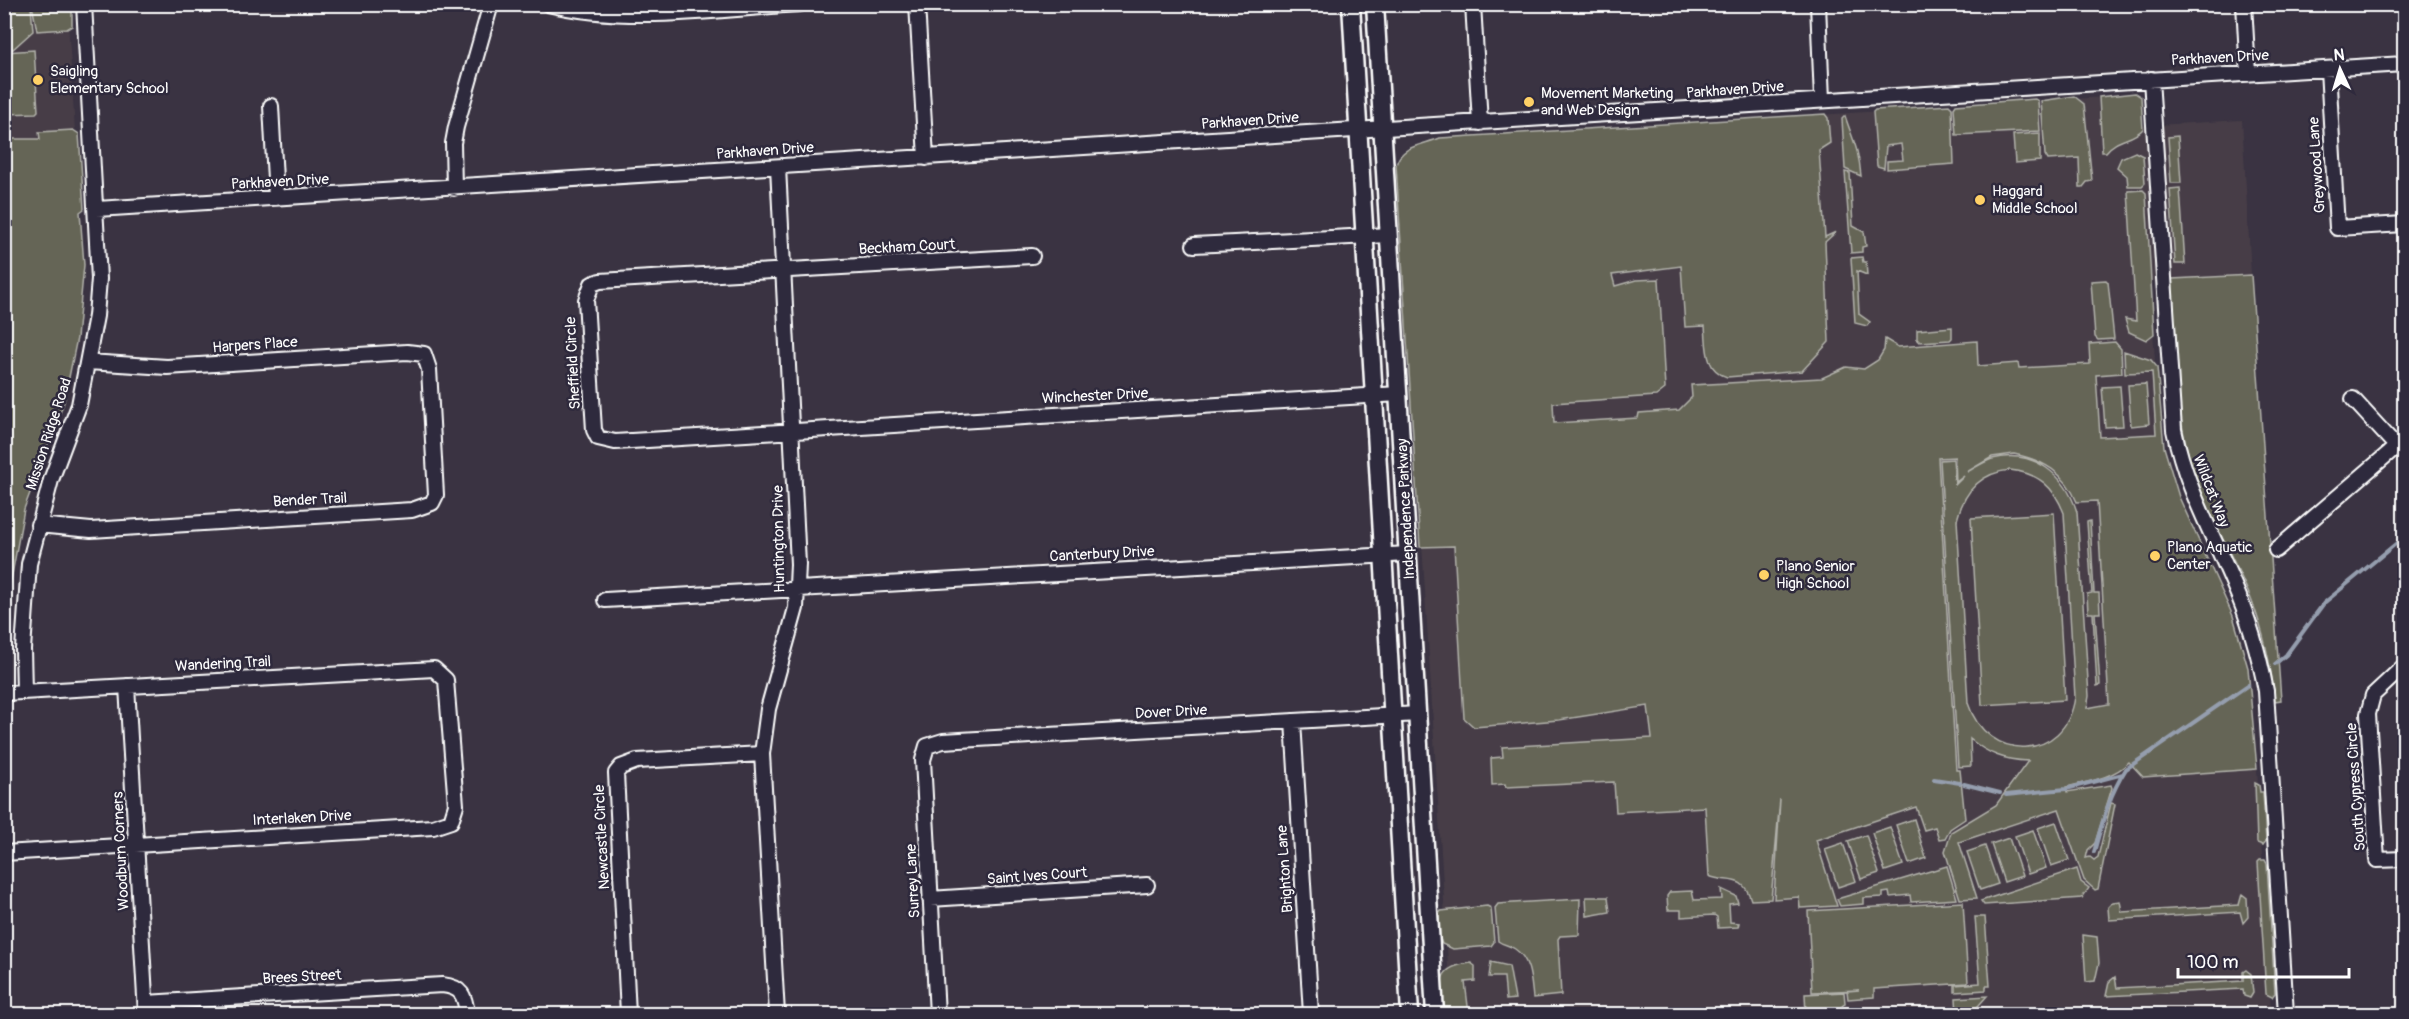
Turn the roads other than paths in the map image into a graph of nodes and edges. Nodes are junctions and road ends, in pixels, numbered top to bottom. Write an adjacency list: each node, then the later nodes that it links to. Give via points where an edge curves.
1 (84, 4): 24 (street, Mission Ridge Road)
2 (491, 4): 22 (street, via 456,127)
3 (548, 4): 4 (street, via 649,14)
4 (800, 4)
5 (917, 4): 20 (street)
6 (1351, 4): 19 (main road, Independence Parkway)
7 (1375, 4): 18 (main road, Independence Parkway)
8 (1473, 4): 17 (street)
9 (1818, 4): 15 (street)
10 (2244, 4): 13 (street)
11 (2404, 64): 12 (street, Parkhaven Drive)
12 (2328, 69): 13 (street, Parkhaven Drive); 25 (street, Greywood Lane, via 2337,228)
13 (2248, 74): 14 (street, Parkhaven Drive)
14 (2151, 79): 15 (street, Parkhaven Drive); 67 (street, Wildcat Way, via 2174,430 2188,486 2237,591 2259,654 2267,701)
15 (1822, 100): 17 (street, Parkhaven Drive)
16 (271, 106): 23 (street)
17 (1480, 123): 18 (street, Parkhaven Drive)
18 (1382, 129): 19 (street, Parkhaven Drive); 26 (main road, Independence Parkway)
19 (1358, 130): 20 (street, Parkhaven Drive); 27 (main road, Independence Parkway)
20 (927, 158): 21 (street, Parkhaven Drive)
21 (778, 167): 22 (street, Parkhaven Drive); 30 (street, Huntington Drive)
22 (454, 188): 23 (street, Parkhaven Drive)
23 (276, 198): 24 (street, Parkhaven Drive)
24 (97, 209): 32 (street, Mission Ridge Road, via 99,279)
25 (2404, 224)
26 (1389, 235): 27 (street); 33 (main road, Independence Parkway)
27 (1365, 236): 28 (street); 34 (main road, Independence Parkway)
28 (1194, 245)
29 (1032, 256): 30 (street, Beckham Court)
30 (783, 270): 36 (street, Huntington Drive); 36 (street, Sheffield Circle, via 592,284 586,300 592,419 598,438 606,441)
31 (424, 354): 32 (street, Harpers Place, via 167,367); 38 (street, Bender Trail, via 429,369 437,485 432,503 424,508 91,530)
32 (88, 362): 38 (street, Mission Ridge Road, via 79,405)
33 (1399, 394): 34 (street, Winchester Drive); 40 (main road, Independence Parkway)
34 (1374, 396): 36 (street, Winchester Drive); 41 (main road, Independence Parkway)
35 (2353, 399): 37 (street)
36 (792, 430): 42 (street, Huntington Drive)
37 (2401, 444): 39 (street)
38 (38, 525): 47 (street, Mission Ridge Road, via 24,605)
39 (2276, 550)
40 (1408, 554): 41 (street, Canterbury Drive); 49 (main road, Independence Parkway)
41 (1383, 555): 42 (street, Canterbury Drive); 50 (main road, Independence Parkway)
42 (798, 589): 43 (street, Canterbury Drive); 53 (street, Huntington Drive, via 768,709)
43 (604, 600)
44 (2404, 666): 56 (street, South Cypress Circle, via 2379,687 2368,714 2377,860)
45 (442, 674): 46 (street, Wandering Trail, via 423,669); 54 (street, Interlaken Drive, via 447,688 456,805 451,821 433,827)
46 (127, 686): 47 (street, Wandering Trail); 54 (street, Woodburn Corners)
47 (24, 692): 48 (street, Wandering Trail)
48 (4, 693)
49 (1418, 714): 50 (street, Dover Drive); 66 (main road, Independence Parkway)
50 (1392, 716): 51 (street, Dover Drive); 65 (main road, Independence Parkway)
51 (1293, 721): 52 (street, Dover Drive, via 943,741); 64 (street, Brighton Lane)
52 (927, 746): 58 (street, Surrey Lane, via 923,760)
53 (762, 754): 61 (street, Newcastle Circle, via 637,761 616,773); 62 (street, Huntington Drive)
54 (137, 845): 55 (street, Interlaken Drive); 59 (street, Woodburn Corners)
55 (4, 853)
56 (2404, 859)
57 (1147, 885): 58 (street, Saint Ives Court)
58 (930, 899): 63 (street, Surrey Lane)
59 (146, 1009): 60 (street, Brees Street, via 442,985 464,994)
60 (466, 1014)
61 (628, 1014)
62 (777, 1014)
63 (937, 1014)
64 (1311, 1014)
65 (1410, 1014)
66 (1435, 1014)
67 (2286, 1014)

